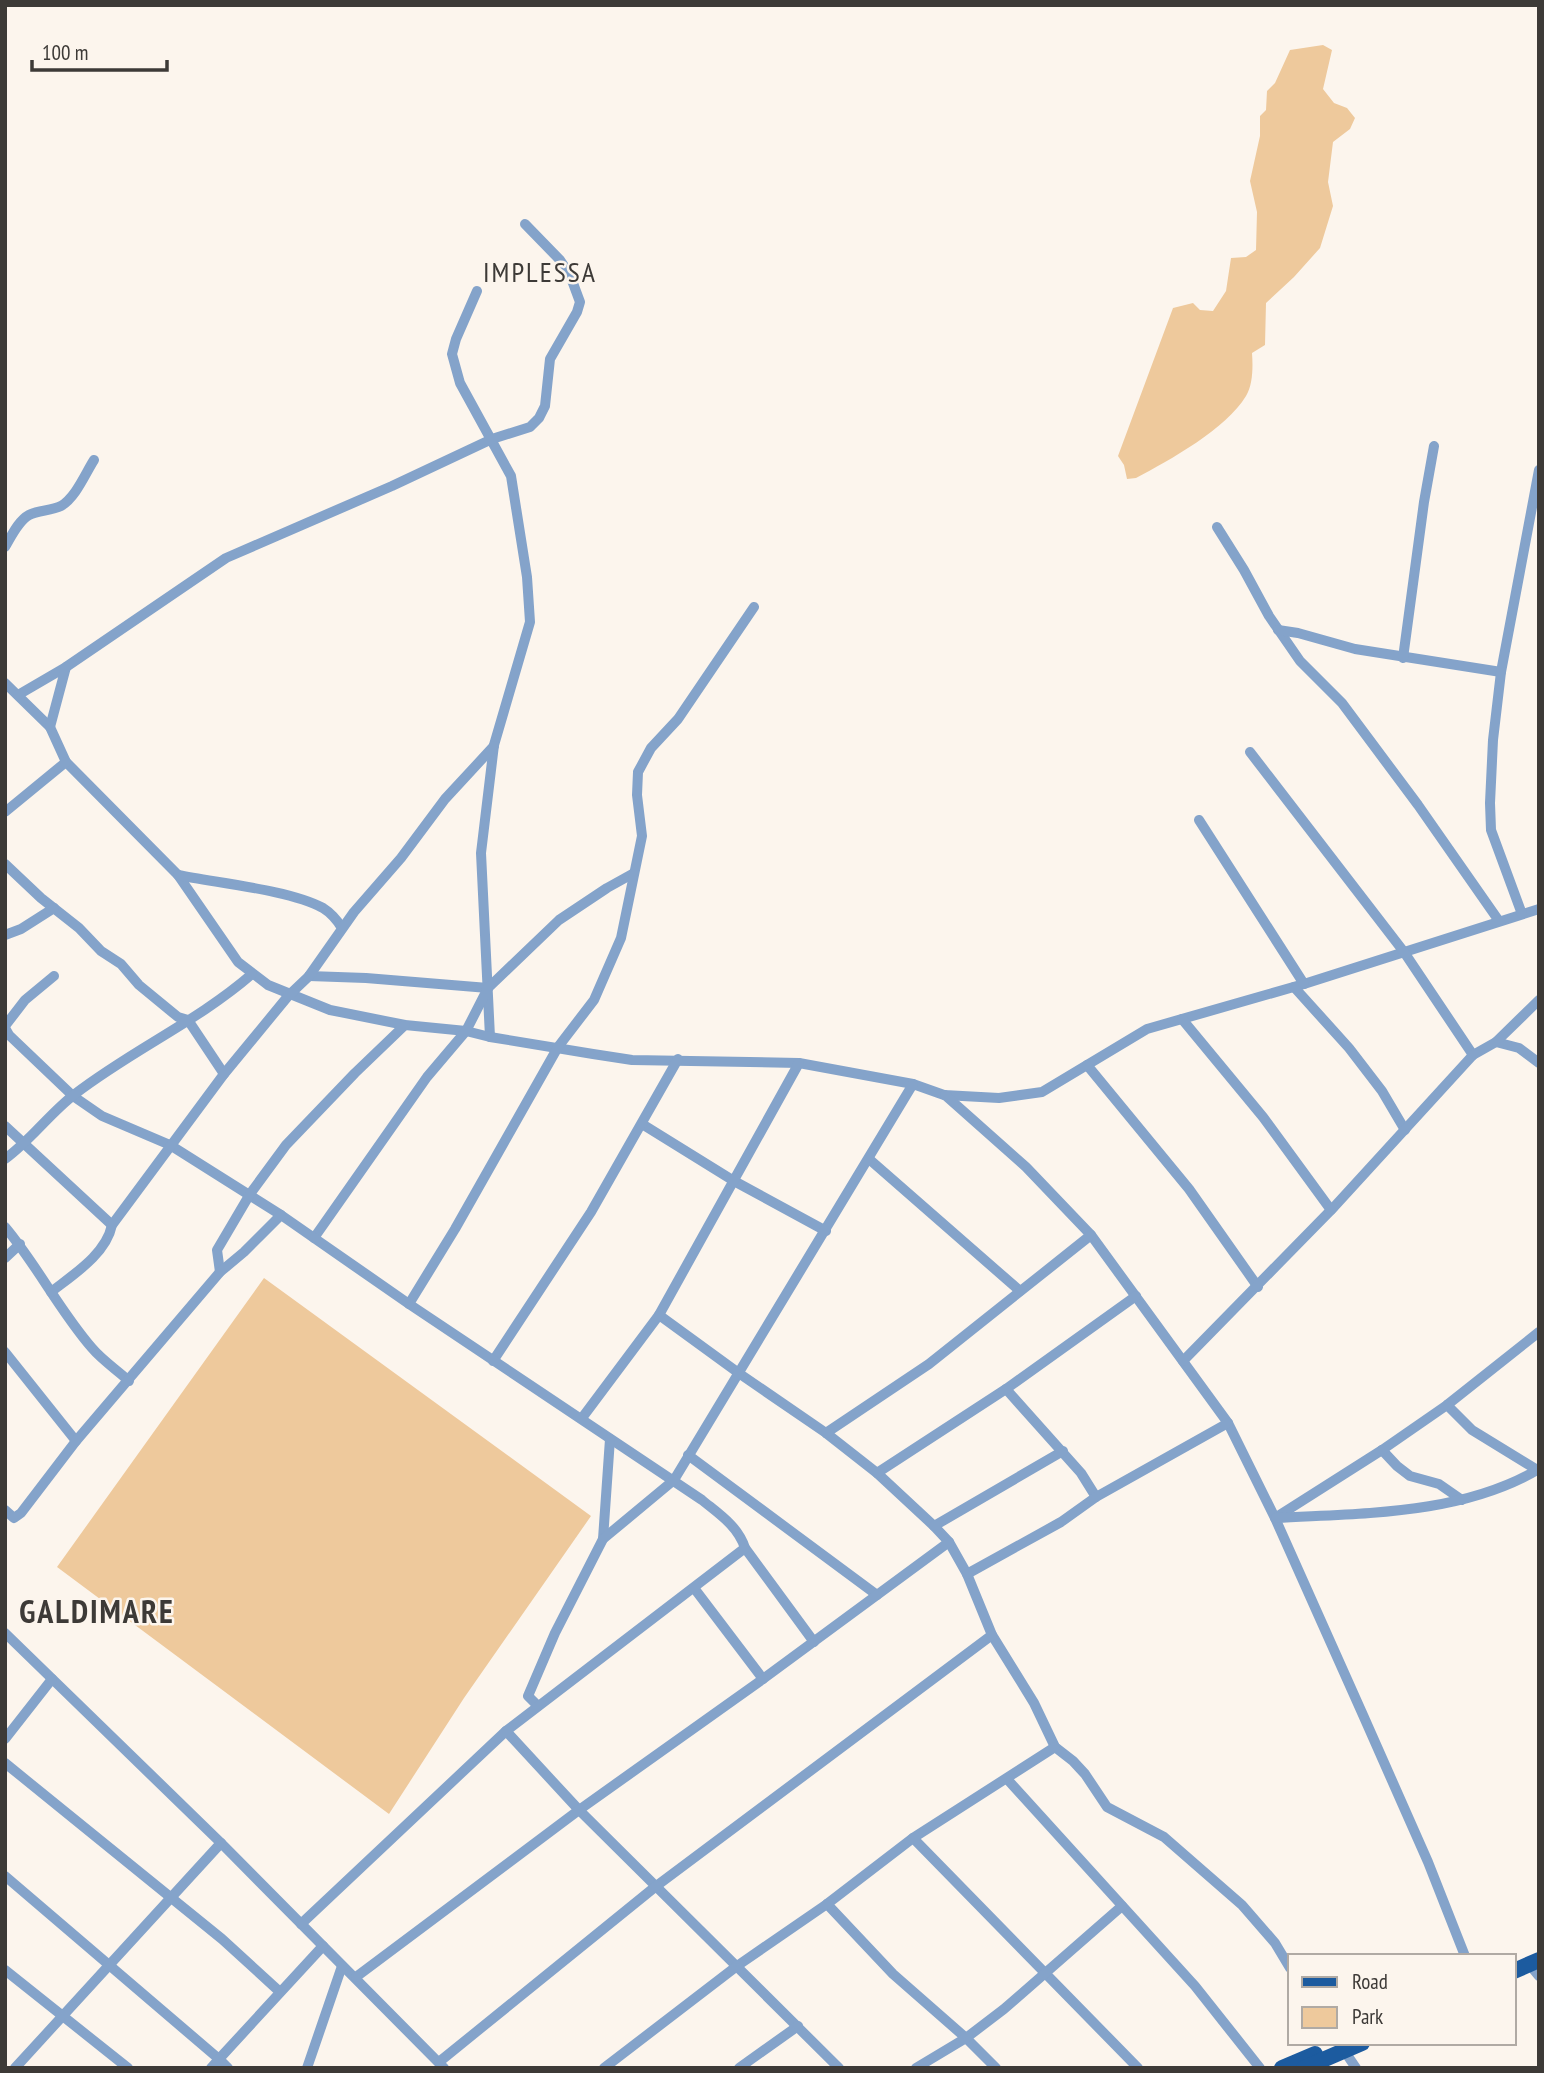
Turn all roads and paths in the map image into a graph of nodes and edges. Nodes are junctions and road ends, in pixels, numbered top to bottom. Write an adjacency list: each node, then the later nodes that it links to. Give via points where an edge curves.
1 (525, 224): 3 (street, via 560,260 580,302 550,359 545,405 539,418 530,427)
2 (477, 291): 3 (street, via 452,354 460,383)
3 (492, 439): 12 (street, via 226,558); 17 (street, via 511,476 530,622)
4 (1434, 446): 11 (street)
5 (94, 460): 8 (street, via 63,505 28,515)
6 (1539, 470): 13 (street)
7 (1217, 527): 10 (street)
8 (5, 547)
9 (754, 607): 23 (street, via 638,772 642,836)
10 (1278, 630): 11 (street); 28 (street, via 1300,661 1342,703)
11 (1403, 658): 13 (street)
12 (66, 667): 15 (street); 16 (street)
13 (1501, 673): 27 (street, via 1490,818)
14 (5, 683): 15 (street)
15 (18, 695): 16 (street)
16 (50, 727): 19 (street)
17 (494, 745): 29 (street); 36 (street, via 481,853)
18 (1250, 752): 31 (street)
19 (66, 762): 20 (street); 24 (street)
20 (5, 812)
21 (1199, 820): 35 (street)
22 (5, 864): 25 (street)
23 (634, 873): 36 (street, via 559,920); 46 (street, via 621,939 594,1000)
24 (178, 874): 29 (street, via 303,901 323,908); 32 (street, via 231,953)
25 (54, 908): 30 (street); 40 (street, via 139,985)
26 (1539, 909): 27 (street)
27 (1522, 914): 28 (street)
28 (1499, 921): 31 (street)
29 (342, 928): 34 (street)
30 (5, 935)
31 (1404, 952): 35 (street); 47 (street)
32 (252, 974): 37 (street); 40 (street, via 223,1000)
33 (54, 976): 42 (street, via 25,1000)
34 (309, 976): 36 (street); 37 (street)
35 (1299, 985): 39 (street); 58 (street, via 1382,1091)
36 (488, 988): 43 (street); 44 (street)
37 (289, 995): 41 (street, via 330,1010); 52 (street)
38 (1539, 1000): 45 (street)
39 (1182, 1019): 51 (street, via 1147,1029); 65 (street)
40 (188, 1020): 52 (street); 55 (street)
41 (405, 1025): 43 (street); 64 (street, via 286,1145)
42 (5, 1027): 55 (street)
43 (466, 1031): 44 (street); 71 (street, via 427,1077)
44 (490, 1037): 46 (street)
45 (1496, 1042): 47 (street); 50 (street, via 1519,1048)
46 (558, 1047): 48 (street, via 632,1060); 79 (street)
47 (1473, 1055): 58 (street)
48 (678, 1059): 49 (street); 56 (street)
49 (799, 1063): 53 (street); 63 (street)
50 (1539, 1063)
51 (1087, 1065): 54 (street, via 1042,1092 999,1098); 75 (street, via 1189,1189)
52 (224, 1074): 60 (street)
53 (914, 1084): 54 (street); 62 (street)
54 (944, 1095): 70 (street, via 1027,1167)
55 (73, 1096): 59 (street); 60 (street, via 102,1116)
56 (642, 1124): 63 (street); 83 (street, via 591,1212)
57 (5, 1126): 59 (street)
58 (1405, 1130): 65 (street)
59 (24, 1145): 61 (street); 67 (street)
60 (170, 1145): 64 (street); 67 (street)
61 (5, 1159)
62 (869, 1159): 69 (street); 76 (street)
63 (734, 1181): 69 (street); 80 (street)
64 (250, 1195): 66 (street); 74 (street, via 217,1250)
65 (1331, 1210): 75 (street)
66 (281, 1215): 71 (street); 74 (street)
67 (112, 1225): 77 (street, via 106,1243)
68 (5, 1227): 72 (street)
69 (827, 1231): 85 (street)
70 (1091, 1235): 76 (street); 78 (street)
71 (314, 1238): 79 (street)
72 (20, 1244): 73 (street); 77 (street)
73 (5, 1258)
74 (220, 1272): 86 (street)
75 (1258, 1287): 84 (street)
76 (1020, 1291): 91 (street, via 929,1364)
77 (51, 1292): 86 (street, via 94,1350)
78 (1136, 1296): 84 (street); 87 (street)
79 (409, 1304): 83 (street)
80 (659, 1315): 85 (street); 89 (street)
81 (1539, 1332): 88 (street)
82 (5, 1352): 93 (street)
83 (493, 1361): 89 (street)
84 (1184, 1361): 90 (street)
85 (740, 1374): 91 (street); 96 (street)
86 (129, 1381): 93 (street)
87 (1006, 1389): 95 (street); 98 (street)
88 (1447, 1405): 94 (street); 97 (street, via 1472,1430)
89 (583, 1419): 92 (street)
90 (1228, 1423): 100 (street); 103 (street)
91 (826, 1433): 98 (street)
92 (610, 1439): 99 (street); 105 (street)
93 (76, 1441): 102 (street, via 21,1513 14,1518)
94 (1382, 1450): 101 (street, via 1410,1476 1439,1483); 103 (street)
95 (1063, 1451): 100 (street); 104 (street)
96 (688, 1455): 99 (street); 110 (street)
97 (1538, 1470): 101 (street)
98 (877, 1473): 104 (street)
99 (674, 1480): 105 (street); 107 (street, via 733,1526)
100 (1096, 1497): 108 (street, via 1061,1522)
101 (1462, 1500): 103 (street)
102 (5, 1510)
103 (1275, 1518): 132 (street)
104 (934, 1526): 106 (street)
105 (603, 1539): 116 (street, via 528,1696)
106 (949, 1542): 108 (street); 110 (street)
107 (745, 1548): 109 (street); 113 (street)
108 (967, 1574): 112 (street)
109 (694, 1588): 115 (street); 116 (street)
110 (877, 1595): 113 (street)
111 (5, 1633): 114 (street)
112 (992, 1635): 119 (street); 126 (street)
113 (814, 1642): 115 (street)
114 (52, 1679): 118 (street); 124 (street)
115 (763, 1679): 122 (street)
116 (538, 1706): 117 (street)
117 (506, 1731): 122 (street); 130 (street)
118 (5, 1739)
119 (1055, 1747): 121 (street); 134 (street, via 1073,1760 1107,1807 1164,1837 1242,1905)
120 (5, 1763): 127 (street)
121 (1007, 1779): 123 (street); 129 (street)
122 (579, 1810): 126 (street); 141 (street)
123 (913, 1838): 128 (street); 140 (street)
124 (220, 1843): 127 (street); 130 (street)
125 (5, 1877): 133 (street)
126 (656, 1886): 136 (street); 149 (street)
127 (170, 1898): 133 (street); 143 (street)
128 (827, 1904): 136 (street); 146 (street, via 893,1974)
129 (1122, 1906): 140 (street); 161 (street, via 1195,1986)
130 (300, 1924): 131 (street)
131 (323, 1946): 135 (street); 143 (street)
132 (1464, 1954)
133 (108, 1965): 144 (street); 148 (street)
134 (1288, 1965)
135 (342, 1966): 141 (street); 154 (street)
136 (737, 1966): 145 (street); 155 (street)
137 (1538, 1969): 139 (main road); 142 (main road)
138 (5, 1970): 144 (street)
139 (1516, 1971)
140 (1045, 1975): 146 (street); 160 (street)
141 (356, 1977): 149 (street)
142 (1516, 1977)
143 (280, 1992): 148 (street)
144 (62, 2016): 150 (street); 151 (street)
145 (799, 2026): 156 (street); 157 (street)
146 (966, 2038): 158 (street); 159 (street)
147 (1341, 2045): 162 (main road); 163 (main road); 164 (street)
148 (219, 2060): 152 (street); 153 (street)
149 (441, 2065)
150 (15, 2068)
151 (128, 2068)
152 (211, 2068)
153 (228, 2068)
154 (307, 2068)
155 (604, 2068)
156 (739, 2068)
157 (839, 2068)
158 (916, 2068)
159 (996, 2068)
160 (1138, 2068)
161 (1260, 2068)
162 (1282, 2068)
163 (1304, 2068)
164 (1356, 2068)

